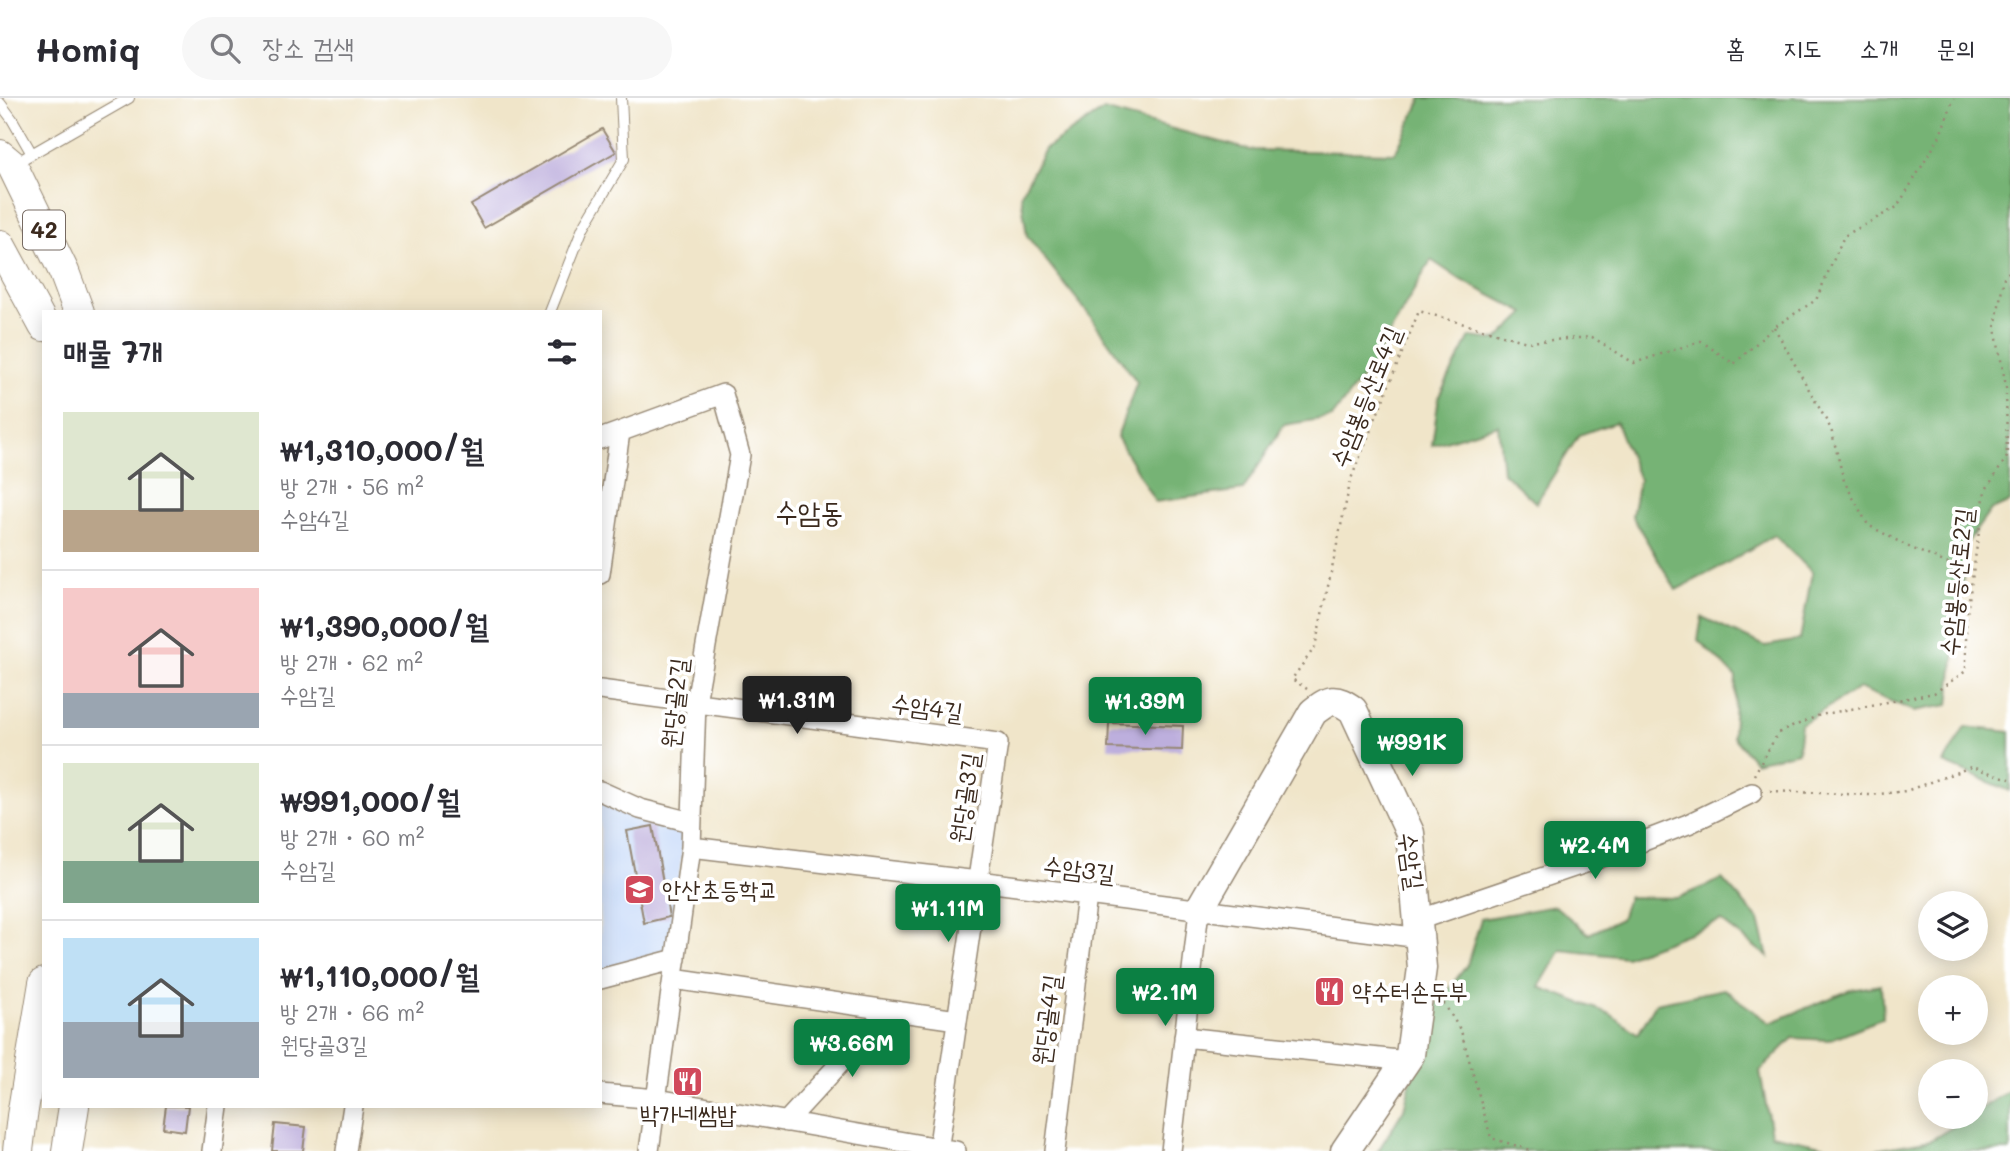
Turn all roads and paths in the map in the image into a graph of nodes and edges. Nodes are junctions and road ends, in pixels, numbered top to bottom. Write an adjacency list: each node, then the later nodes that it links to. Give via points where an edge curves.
1 (129, 98): 5 (lane)
2 (621, 98): 9 (lane, via 624,159 583,228)
3 (1954, 98): 11 (path, 수암봉등산로4길, via 1938,138 1896,207 1844,236 1816,300)
4 (0, 103): 5 (lane, via 12,119)
5 (15, 158): 8 (main road, 42)
6 (0, 245): 10 (main road, 42)
7 (2010, 271): 15 (path, 수암봉등산로2길, via 2004,277 1996,327 2006,386 2007,457 1985,491)
8 (78, 310)
9 (551, 310)
10 (42, 323)
11 (1774, 327): 15 (path, via 1831,429 1844,481 1868,525 1951,565); 17 (path, 수암봉등산로4길, via 1734,364 1701,341 1634,363 1592,337 1527,342 1419,311 1351,480 1315,647 1292,679)
12 (620, 432): 13 (street, 원당골2길); 14 (street); 18 (street, 원당골2길, via 723,394 740,455)
13 (602, 438)
14 (602, 560)
15 (1969, 598): 22 (path, 수암봉등산로2길, via 1966,671 1934,694 1820,715 1778,733)
16 (602, 690): 18 (street, 수암4길)
17 (1326, 701): 27 (street, via 1313,712); 28 (street, 수암길, via 1340,701 1353,710 1410,833)
18 (696, 702): 19 (street, 수암4길); 23 (street, 원당골2길)
19 (998, 743): 25 (street, 원당골3길)
20 (2010, 779): 22 (path, via 1971,767 1906,790 1870,795 1770,791)
21 (602, 792): 23 (street, via 640,810)
22 (1746, 797): 28 (street)
23 (691, 822): 24 (street, 원당골2길)
24 (691, 847): 25 (street, 수암3길); 30 (street, 원당골2길)
25 (978, 881): 26 (street, 수암3길); 33 (street, 원당골3길)
26 (1087, 896): 27 (street, 수암3길); 49 (street, 원당골4길)
27 (1199, 910): 28 (street, 수암3길); 35 (street)
28 (1419, 929): 29 (street, 수암길)
29 (1422, 968): 36 (street, 수암길); 52 (path, via 1461,1031 1491,1138)
30 (674, 969): 31 (street); 32 (street); 38 (street, 원당골2길)
31 (602, 979)
32 (889, 1010): 33 (street); 42 (street)
33 (957, 1020): 43 (street, 원당골3길)
34 (41, 1027): 44 (main road)
35 (1184, 1038): 36 (street); 50 (street)
36 (1406, 1061): 51 (street, 수암길)
37 (602, 1094): 38 (street)
38 (657, 1099): 42 (street); 48 (street, 원당골2길)
39 (74, 1108): 45 (main road)
40 (218, 1108): 46 (street)
41 (354, 1108): 47 (street)
42 (786, 1122): 43 (street)
43 (944, 1150)
44 (18, 1151)
45 (67, 1151)
46 (212, 1151)
47 (346, 1151)
48 (649, 1151)
49 (1055, 1151)
50 (1171, 1151)
51 (1345, 1151)
52 (1534, 1151)

